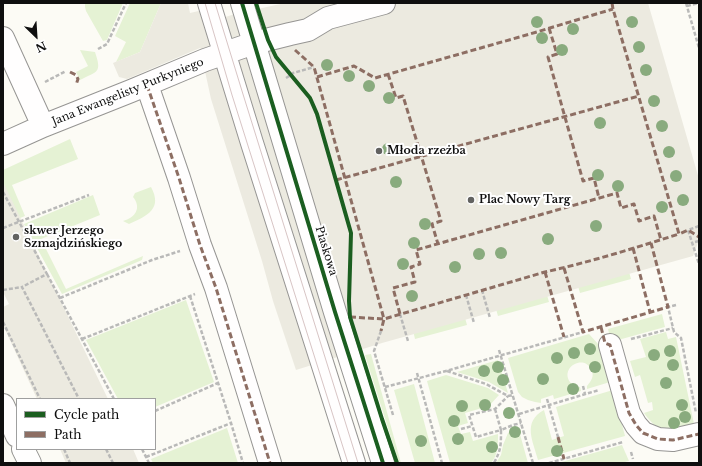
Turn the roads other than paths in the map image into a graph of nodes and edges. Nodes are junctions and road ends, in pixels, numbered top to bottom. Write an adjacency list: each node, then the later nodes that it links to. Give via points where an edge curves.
1 (209, 3): 6 (street)
2 (242, 3): 5 (street, Piaskowa)
3 (384, 3): 5 (street, via 328,18 308,30)
4 (3, 38): 8 (street)
5 (254, 43): 6 (street, Jana Ewangelisty Purkyniego); 18 (street, Piaskowa)
6 (224, 54): 7 (street, Jana Ewangelisty Purkyniego); 17 (street)
7 (147, 85): 8 (street, Jana Ewangelisty Purkyniego); 16 (street, via 216,288)
8 (43, 126): 9 (street, Jana Ewangelisty Purkyniego)
9 (3, 144)
10 (610, 345): 12 (street, via 629,413 643,433 658,439 673,440)
11 (3, 405): 13 (street)
12 (698, 426)
13 (16, 434)
14 (24, 450): 15 (street)
15 (30, 463)
16 (270, 463)
17 (354, 463)
18 (383, 463)

